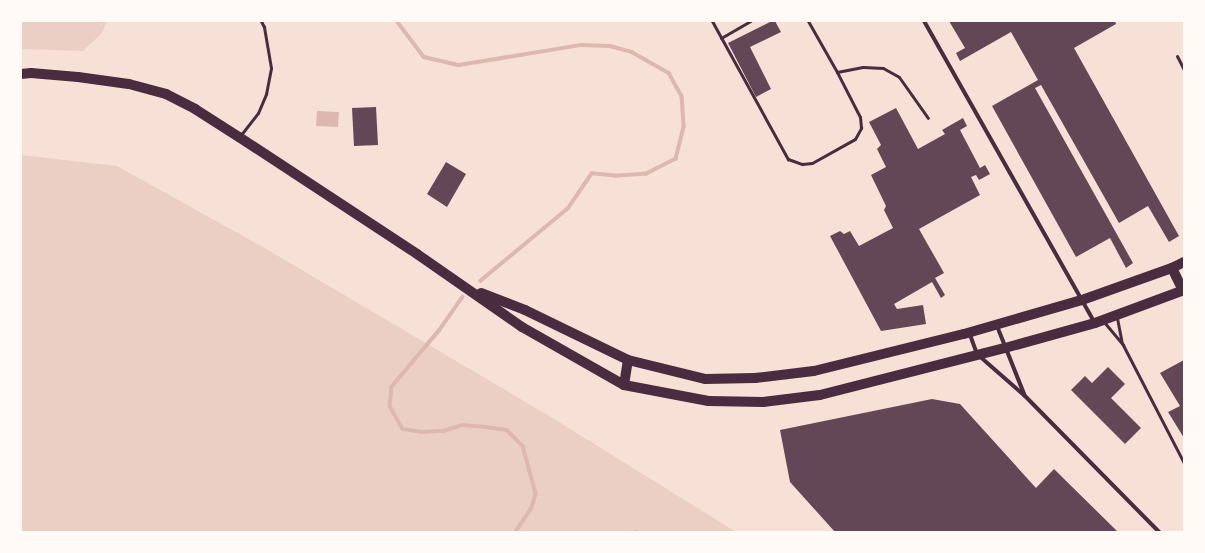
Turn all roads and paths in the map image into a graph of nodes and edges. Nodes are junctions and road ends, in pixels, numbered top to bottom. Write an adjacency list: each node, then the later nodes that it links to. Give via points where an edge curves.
1 (261, 21): 12 (lane, via 271,68 266,94 258,113)
2 (712, 21): 6 (lane)
3 (751, 21): 6 (lane)
4 (808, 21): 9 (lane)
5 (924, 21): 17 (street)
6 (721, 38): 9 (lane, via 788,158 802,164 812,163 855,139 861,128 860,117)
7 (1177, 56): 8 (lane)
8 (1184, 70)
9 (837, 72): 11 (lane, via 863,66 883,68 899,77)
10 (21, 74): 12 (main road, via 47,74 129,84 166,94)
11 (928, 118)
12 (239, 137): 15 (main road)
13 (1184, 262): 14 (main road)
14 (1172, 268): 16 (main road); 17 (main road)
15 (467, 287): 25 (main road, via 525,310); 26 (main road, via 522,327)
16 (1184, 290): 18 (main road)
17 (1082, 300): 19 (street); 20 (main road)
18 (1116, 315): 19 (main road); 22 (lane)
19 (1099, 322): 22 (lane); 23 (main road)
20 (996, 324): 21 (main road); 23 (street)
21 (969, 332): 24 (street); 25 (main road, via 814,371 755,378 705,379)
22 (1122, 346): 28 (lane)
23 (1004, 348): 24 (main road); 27 (street)
24 (977, 354): 26 (main road, via 820,394 763,402 709,401); 27 (street)
25 (628, 360): 26 (main road)
26 (624, 385)
27 (1025, 396): 29 (street)
28 (1184, 463)
29 (1159, 532)

